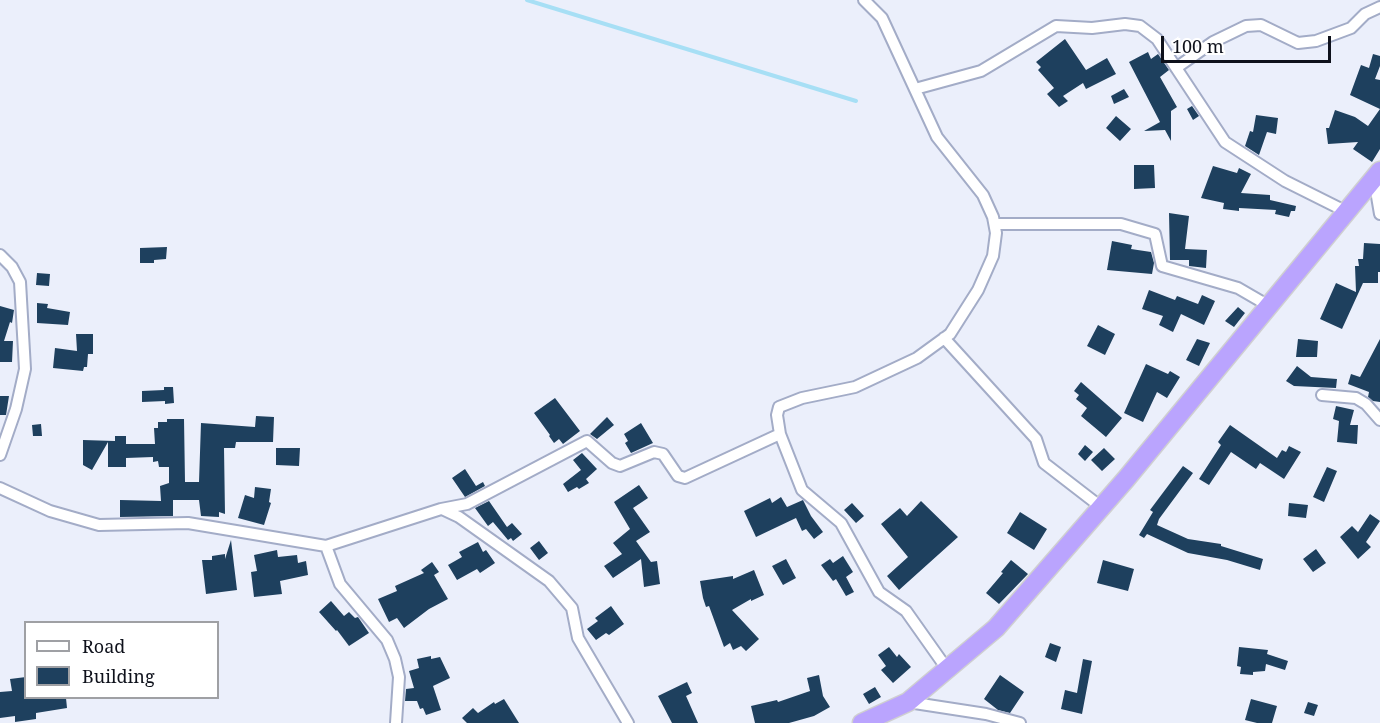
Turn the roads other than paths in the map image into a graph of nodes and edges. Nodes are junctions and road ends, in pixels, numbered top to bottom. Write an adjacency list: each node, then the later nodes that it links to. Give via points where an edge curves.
1 (864, 0): 4 (street, via 882,18)
2 (1380, 7): 3 (street, via 1365,14 1351,28 1316,41 1298,43 1261,25 1246,26 1213,42)
3 (1176, 68): 4 (street, via 1156,39 1140,26 1056,26 981,71); 6 (street, via 1225,142 1285,181)
4 (915, 89): 8 (street, via 937,137 983,195)
5 (1377, 175): 6 (highway); 7 (street)
6 (1347, 212): 10 (highway)
7 (1380, 214)
8 (994, 224): 10 (street, via 1121,224 1155,234 1162,266 1238,288); 11 (street, via 993,256 982,281)
9 (0, 255): 15 (street, via 20,282 25,369)
10 (1269, 306): 17 (highway)
11 (944, 338): 14 (street, via 917,358 855,387 779,407); 17 (street, via 1036,439 1044,463)
12 (1322, 395): 13 (street, via 1356,398)
13 (1380, 420)
14 (780, 435): 18 (street, via 685,478 678,476 663,454 654,452 620,466 587,441 467,504); 20 (street, via 802,490 841,523 879,592 906,611)
15 (0, 455)
16 (0, 488): 19 (street, via 50,511 99,525 188,523)
17 (1101, 507): 20 (highway, via 996,628)
18 (441, 509): 19 (street); 23 (street, via 459,517 549,581 572,608 578,638)
19 (326, 546): 22 (street, via 340,584 387,640 395,659 399,677)
20 (946, 669): 21 (highway)
21 (908, 702): 24 (highway); 25 (street)
22 (396, 723)
23 (628, 723)
24 (862, 723)
25 (1020, 723)

